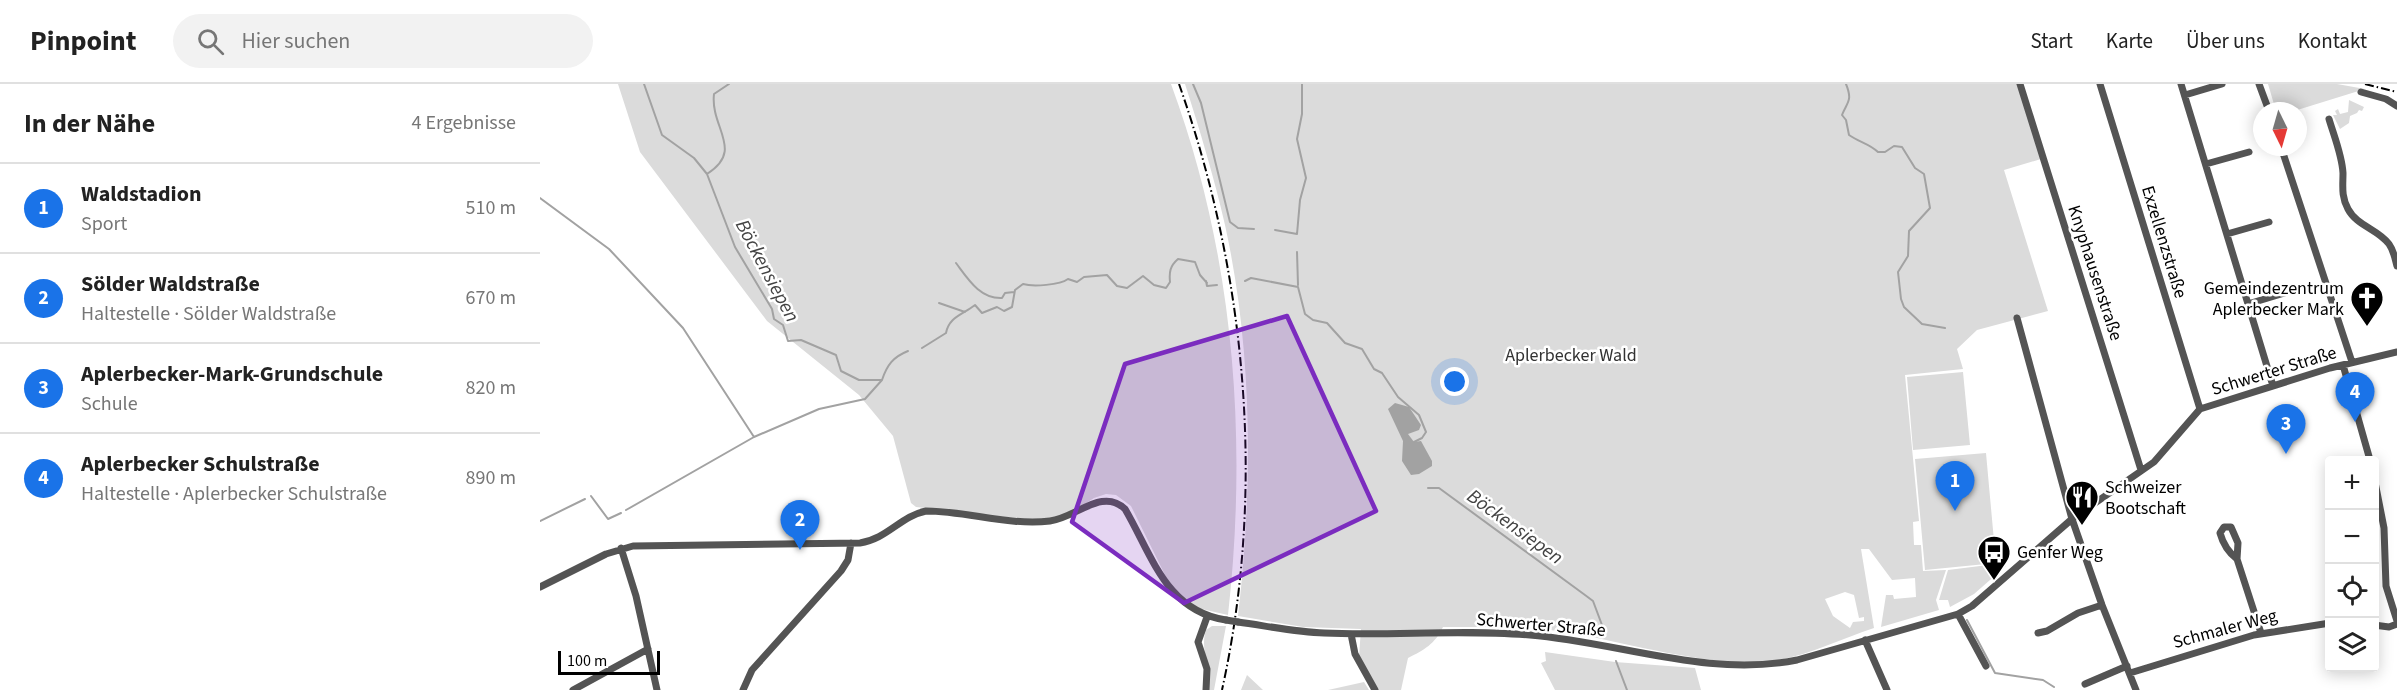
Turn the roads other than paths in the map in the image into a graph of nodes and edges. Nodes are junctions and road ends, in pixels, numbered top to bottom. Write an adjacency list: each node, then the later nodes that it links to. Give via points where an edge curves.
1 (2020, 84): 26 (street, Knyphausenstraße)
2 (2100, 84): 24 (street, Exzellenzstraße)
3 (2181, 84): 7 (street)
4 (2222, 84): 7 (street)
5 (2259, 84): 8 (street)
6 (2361, 92): 9 (street)
7 (2185, 95): 13 (street)
8 (2266, 102)
9 (2397, 106)
10 (2329, 119): 16 (street, via 2343,171 2341,187 2346,204 2353,216 2390,245)
11 (2248, 152): 13 (street)
12 (2284, 156): 21 (street)
13 (2205, 165): 15 (street)
14 (2269, 222): 15 (street)
15 (2227, 234): 18 (street)
16 (2397, 266)
17 (2290, 291): 18 (street)
18 (2248, 304): 23 (street)
19 (2017, 318): 28 (street)
20 (2397, 352): 21 (street, Schwerter Straße)
21 (2352, 362): 22 (street, Schwerter Straße)
22 (2343, 365): 23 (street, Schwerter Straße); 25 (street)
23 (2273, 386): 24 (street, Schwerter Straße)
24 (2200, 409): 26 (street, Schwerter Straße, via 2154,462)
25 (2369, 456)
26 (2141, 470): 28 (street, Schwerter Straße)
27 (2379, 502): 36 (street, via 2386,586)
28 (2072, 519): 33 (street); 34 (street, Schwerter Straße, via 1985,597)
29 (851, 543): 30 (street); 35 (street, Schwerter Straße, via 876,540 912,515 926,511 1041,522 1072,516 1101,501 1114,500 1125,508 1171,591 1188,607); 49 (street, via 841,571 752,670)
30 (621, 548): 32 (street); 43 (street)
31 (2237, 559): 40 (street)
32 (540, 587)
33 (2102, 606): 39 (street); 45 (street)
34 (1958, 614): 42 (street, Schwerter Straße); 44 (street)
35 (1207, 616): 41 (street, Schwerter Straße, bridge, via 1303,632); 50 (street, via 1198,642 1207,669)
36 (2397, 623): 38 (street)
37 (2325, 625): 40 (street, Schmaler Weg)
38 (2379, 626)
39 (2038, 633)
40 (2261, 633): 45 (street, Schmaler Weg)
41 (1351, 634): 42 (street, Schwerter Straße, via 1530,635 1738,666 1787,662); 51 (street, via 1355,654)
42 (1865, 640): 52 (street)
43 (648, 649): 47 (street); 48 (street)
44 (1986, 666)
45 (2128, 669): 46 (street, Schmaler Weg); 53 (street)
46 (2085, 684)
47 (573, 690)
48 (657, 690)
49 (743, 690)
50 (1206, 690)
51 (1375, 690)
52 (1887, 690)
53 (2136, 690)

